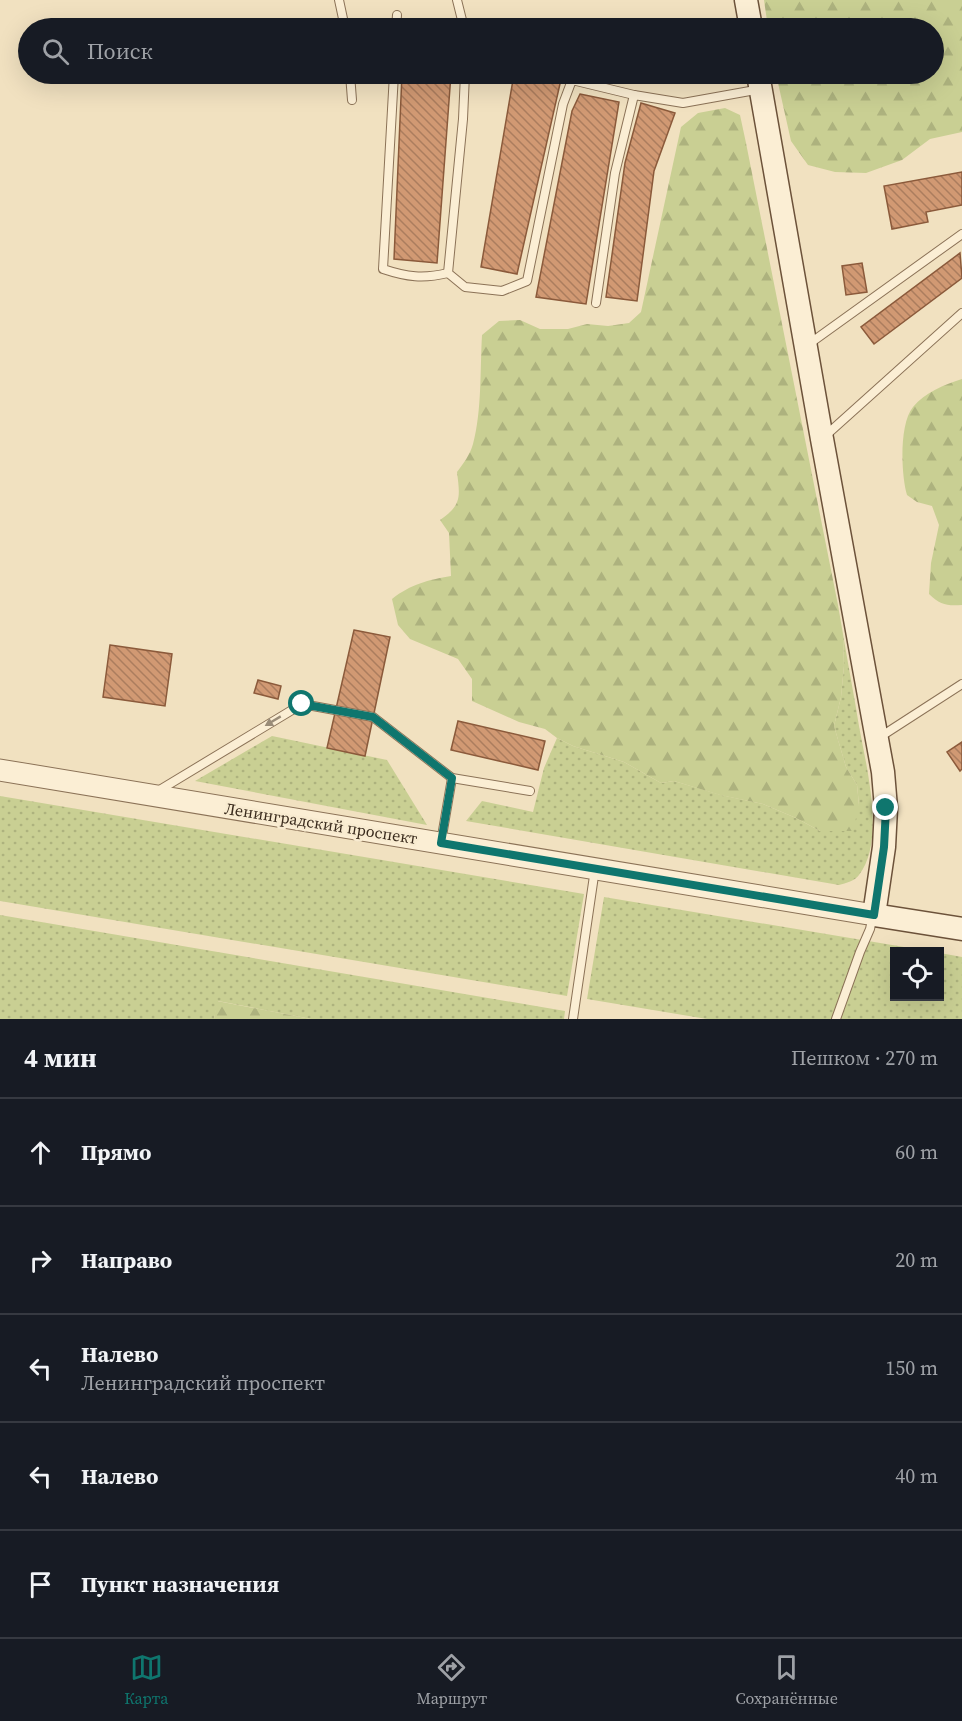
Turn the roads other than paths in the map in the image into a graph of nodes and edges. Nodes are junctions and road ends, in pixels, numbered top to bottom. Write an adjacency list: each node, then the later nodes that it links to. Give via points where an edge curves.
1 (339, 0): 5 (lane)
2 (457, 0): 7 (lane)
3 (746, 0): 8 (main road)
4 (397, 15): 6 (lane)
5 (343, 18)
6 (397, 18)
7 (462, 18)
8 (749, 18)
9 (351, 84): 17 (lane)
10 (393, 84): 19 (lane, via 382,269 426,278)
11 (465, 84): 19 (lane)
12 (570, 84): 19 (lane, via 563,104 527,281 502,291 465,287)
13 (589, 84): 16 (lane)
14 (750, 84): 16 (lane, via 683,103)
15 (761, 84): 22 (main road)
16 (634, 95): 20 (lane, via 615,173)
17 (352, 100)
18 (962, 234): 22 (lane)
19 (448, 273)
20 (596, 303)
21 (962, 314): 23 (lane)
22 (806, 346): 23 (main road)
23 (822, 440): 25 (main road)
24 (962, 684): 25 (lane)
25 (877, 739): 32 (main road, via 886,808)
26 (0, 770): 29 (street, Ленинградский проспект)
27 (452, 778): 28 (lane); 29 (lane, one-way to 29, via 373,717 302,704); 30 (lane)
28 (530, 792)
29 (152, 795): 30 (street, Ленинградский проспект)
30 (441, 843): 31 (street, Ленинградский проспект)
31 (596, 869): 32 (street, Ленинградский проспект); 34 (lane)
32 (874, 915): 33 (main road, Ленинградский проспект); 35 (lane)
33 (962, 929)
34 (573, 1019)
35 (836, 1019)

